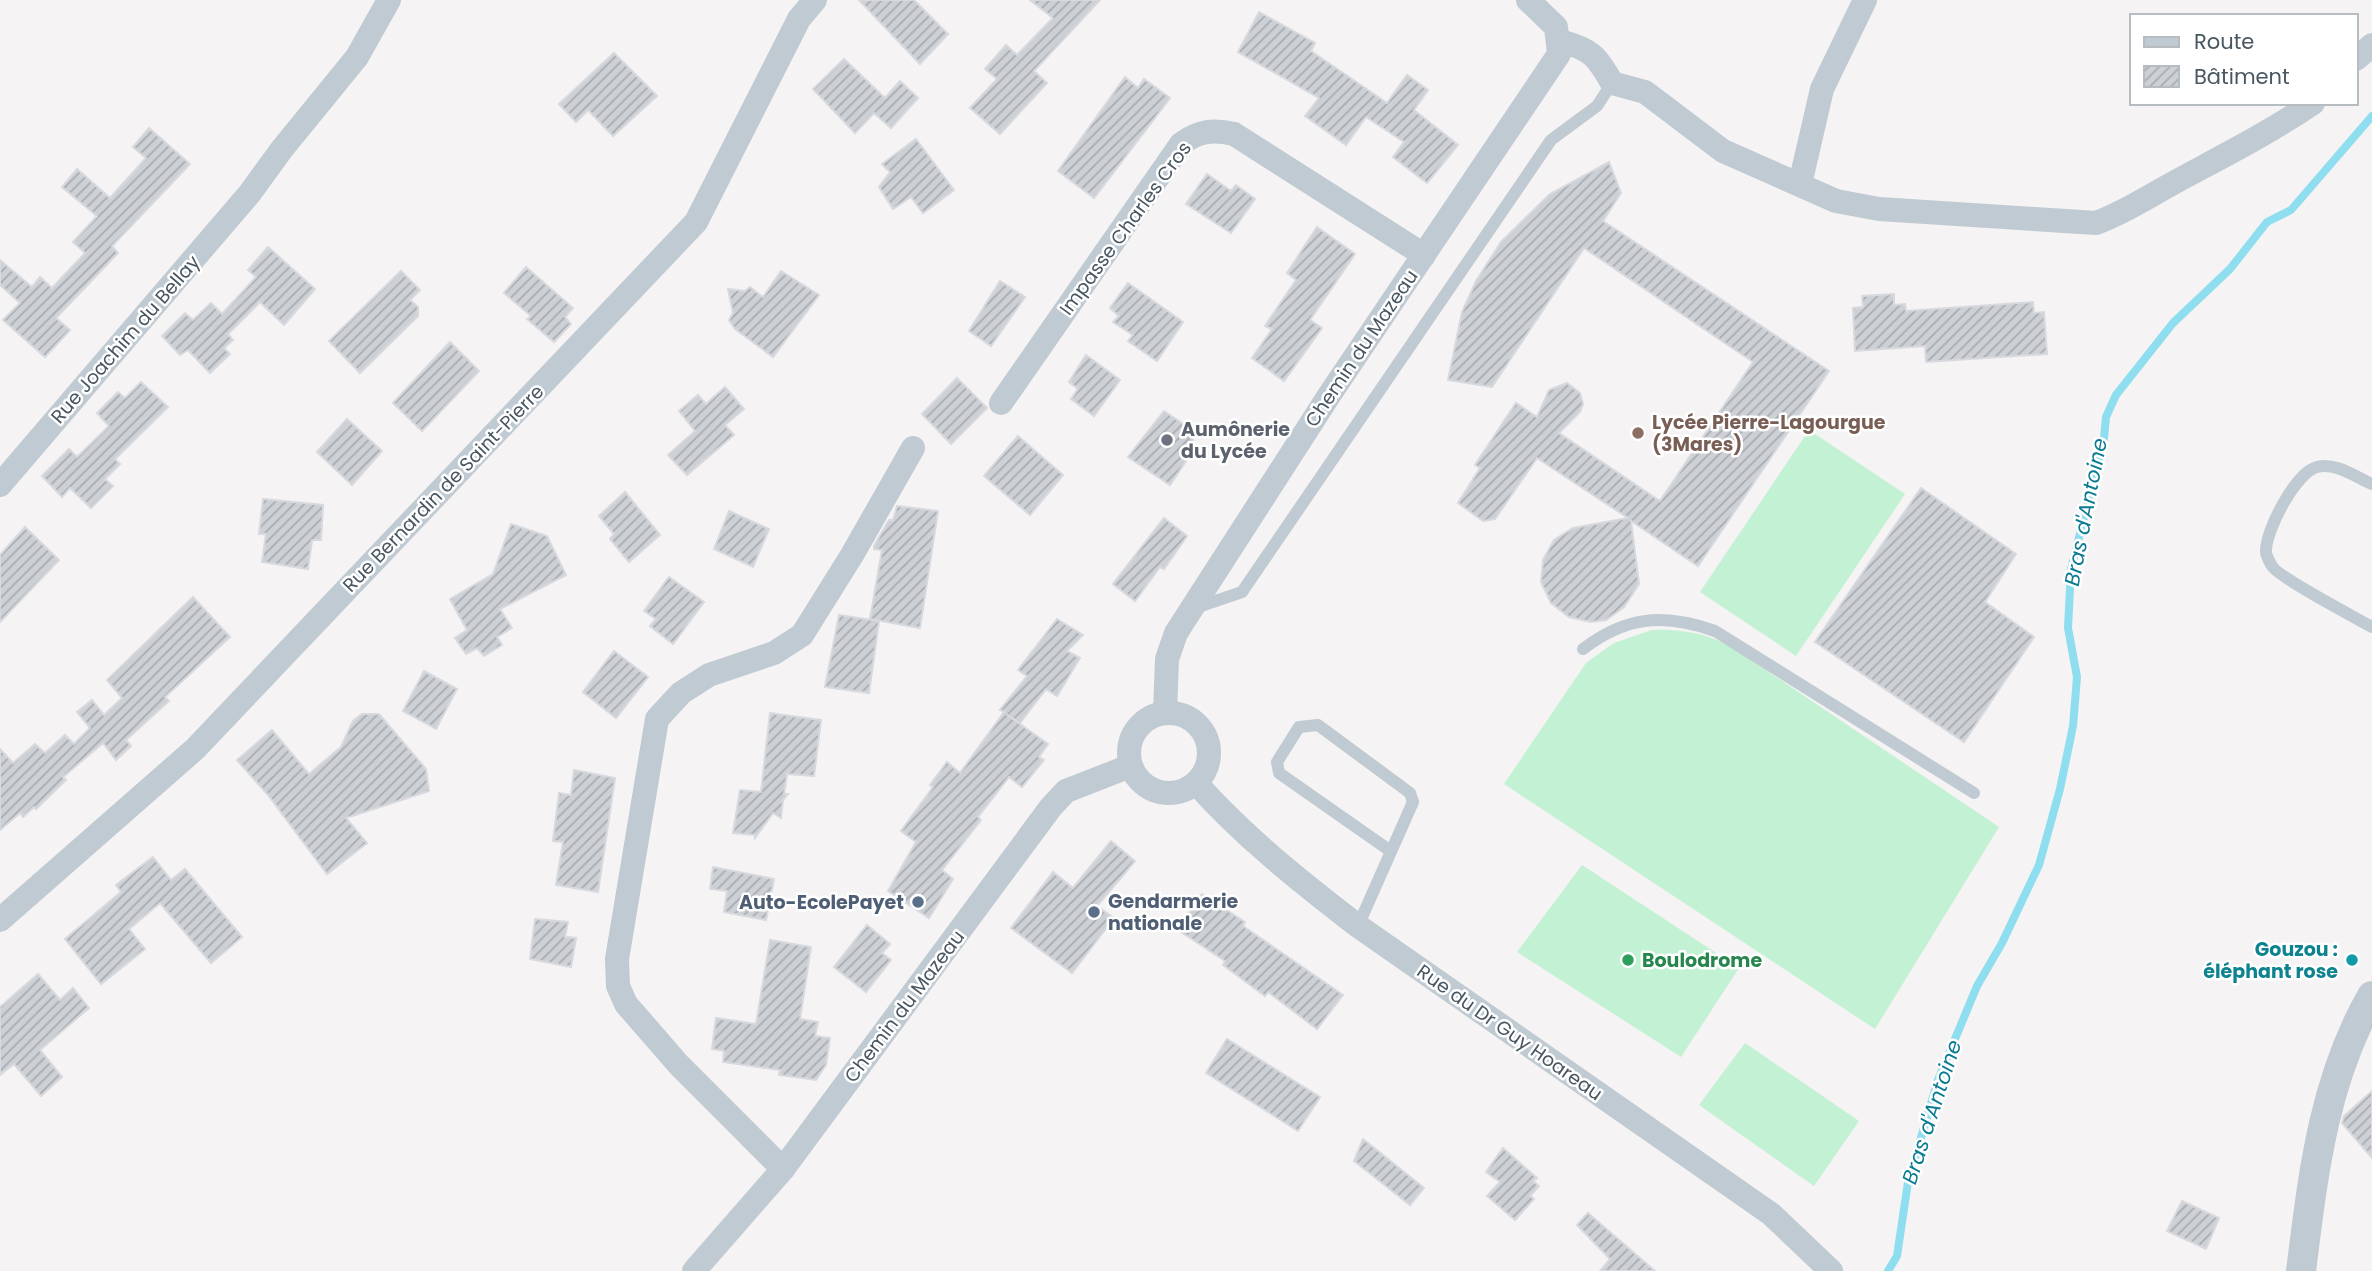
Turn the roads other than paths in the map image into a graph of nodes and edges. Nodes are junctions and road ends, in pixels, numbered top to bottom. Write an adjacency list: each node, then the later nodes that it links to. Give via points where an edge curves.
1 (389, 0): 15 (street, Rue Joachim du Bellay, via 357,57 250,193)
2 (815, 0): 24 (street, Rue Bernardin de Saint-Pierre, via 799,19 696,222 195,749)
3 (1528, 0): 5 (street, via 1556,27)
4 (1865, 0): 10 (street, via 1822,89)
5 (1560, 41): 8 (street, via 1597,56); 11 (street, Chemin du Mazeau, via 1559,54 1548,72)
6 (2372, 45): 7 (street)
7 (2358, 57)
8 (1612, 83): 10 (street, via 1645,92 1723,151); 16 (lane, via 1597,106 1551,140 1241,592)
9 (2310, 105): 10 (street, via 2130,211 2096,223 1879,209 1836,201)
10 (1800, 184)
11 (1424, 255): 12 (street, Impasse Charles Cros, via 1234,134 1219,130 1191,136 1181,144); 16 (street, Chemin du Mazeau)
12 (1001, 403)
13 (913, 448): 27 (street, via 802,635 774,653 709,675 681,693 657,719 617,959 618,986 626,1004 679,1065)
14 (2372, 484): 17 (lane, via 2347,472 2315,467 2287,497 2274,521 2266,552 2273,570)
15 (0, 485)
16 (1192, 609): 19 (street, Chemin du Mazeau, via 1176,633 1167,659)
17 (2372, 627)
18 (1583, 649): 22 (lane, via 1605,632 1634,622 1683,620 1715,631)
19 (1165, 712): 20 (street, via 1135,731 1128,754); 21 (street, via 1191,719 1206,736 1210,757)
20 (1130, 765): 21 (street, via 1143,785 1153,791 1176,793); 27 (street, Chemin du Mazeau, via 1066,791 1051,807)
21 (1196, 783): 25 (street, Rue du Dr Guy Hoareau, via 1294,877)
22 (1974, 793)
23 (1389, 850): 23 (lane, via 1413,802 1410,793 1318,724 1299,727 1277,762 1279,774); 25 (lane)
24 (0, 920)
25 (1358, 926): 29 (street, Rue du Dr Guy Hoareau, via 1771,1214)
26 (2372, 996): 30 (street, via 2327,1101)
27 (783, 1169): 28 (street, Chemin du Mazeau)
28 (694, 1271)
29 (1831, 1271)
30 (2301, 1271)

